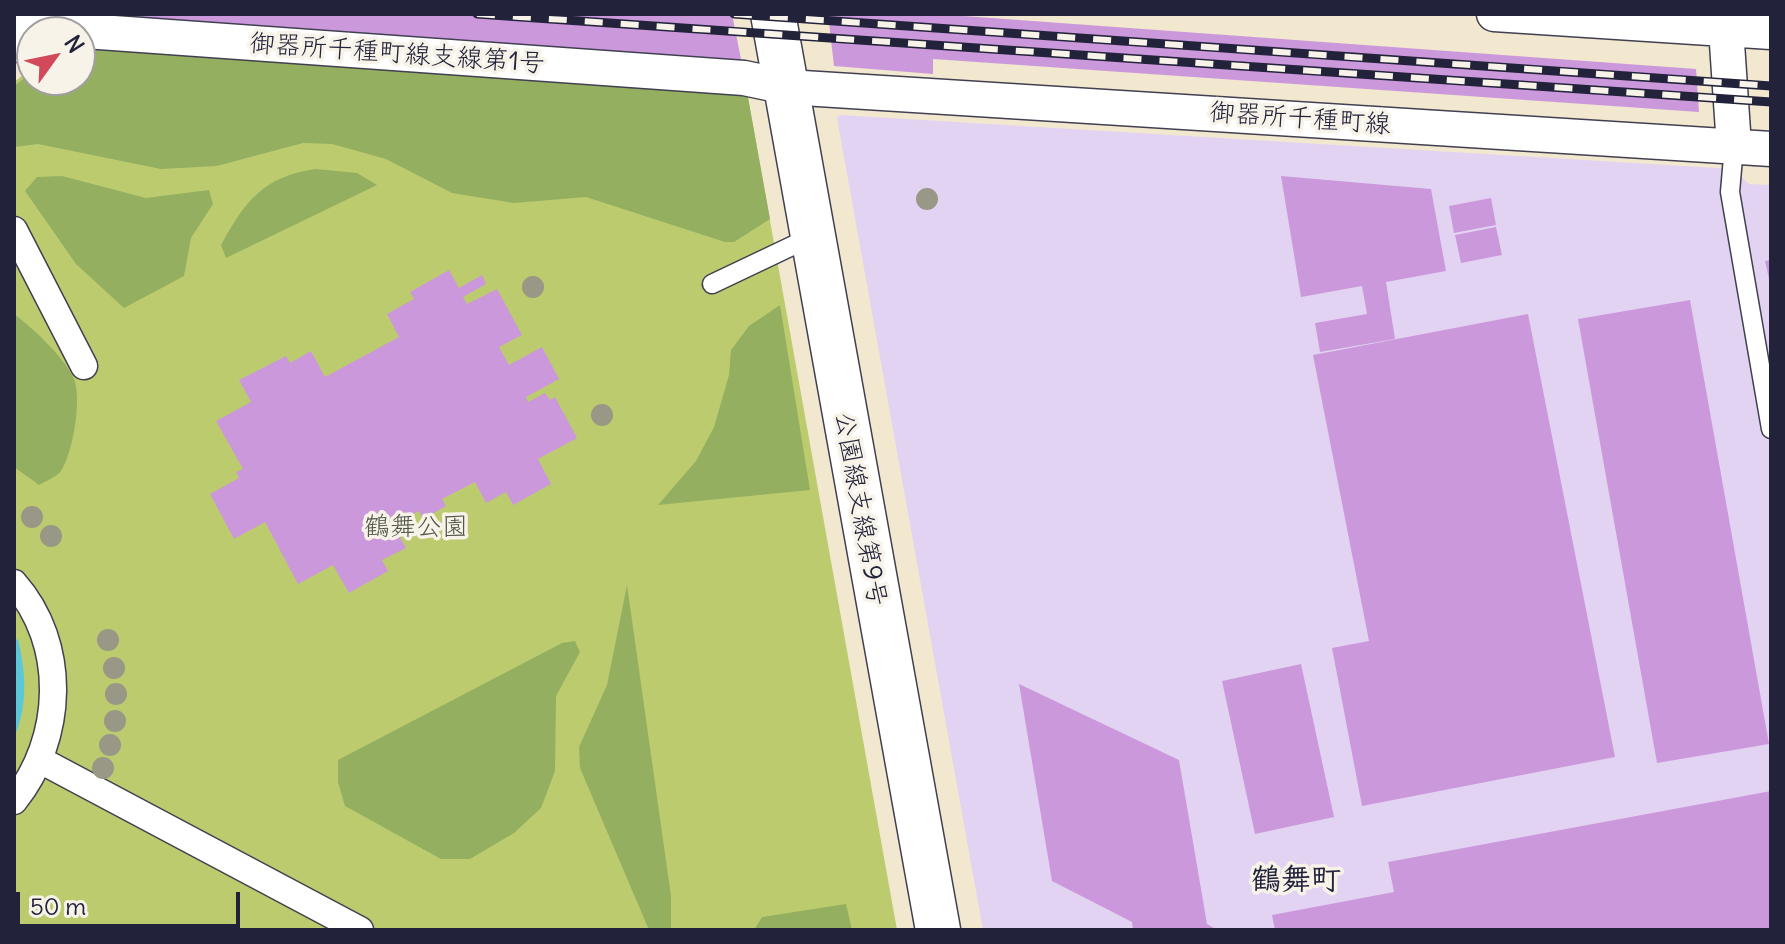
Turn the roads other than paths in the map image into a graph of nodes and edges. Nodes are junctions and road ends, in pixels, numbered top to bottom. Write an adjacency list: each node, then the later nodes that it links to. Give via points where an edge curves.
1 (773, 14): 7 (street, 公園線支線第9号)
2 (1494, 14): 3 (street)
3 (1643, 19): 4 (street)
4 (1726, 29): 5 (street); 8 (street)
5 (1771, 32)
6 (14, 45): 7 (street, 御器所千種町線支線第1号, via 29,27 744,78)
7 (808, 88): 8 (street, 御器所千種町線); 11 (street, 公園線支線第9号)
8 (1734, 146): 9 (street, 御器所千種町線); 14 (lane, via 1730,192)
9 (1771, 149)
10 (14, 230): 13 (street)
11 (813, 236): 12 (lane); 19 (street, 公園線支線第9号)
12 (712, 284)
13 (84, 366)
14 (1771, 429)
15 (14, 583): 16 (street, via 35,614 53,671 54,702)
16 (40, 760): 17 (street); 18 (street)
17 (14, 801)
18 (360, 930)
19 (938, 930)

